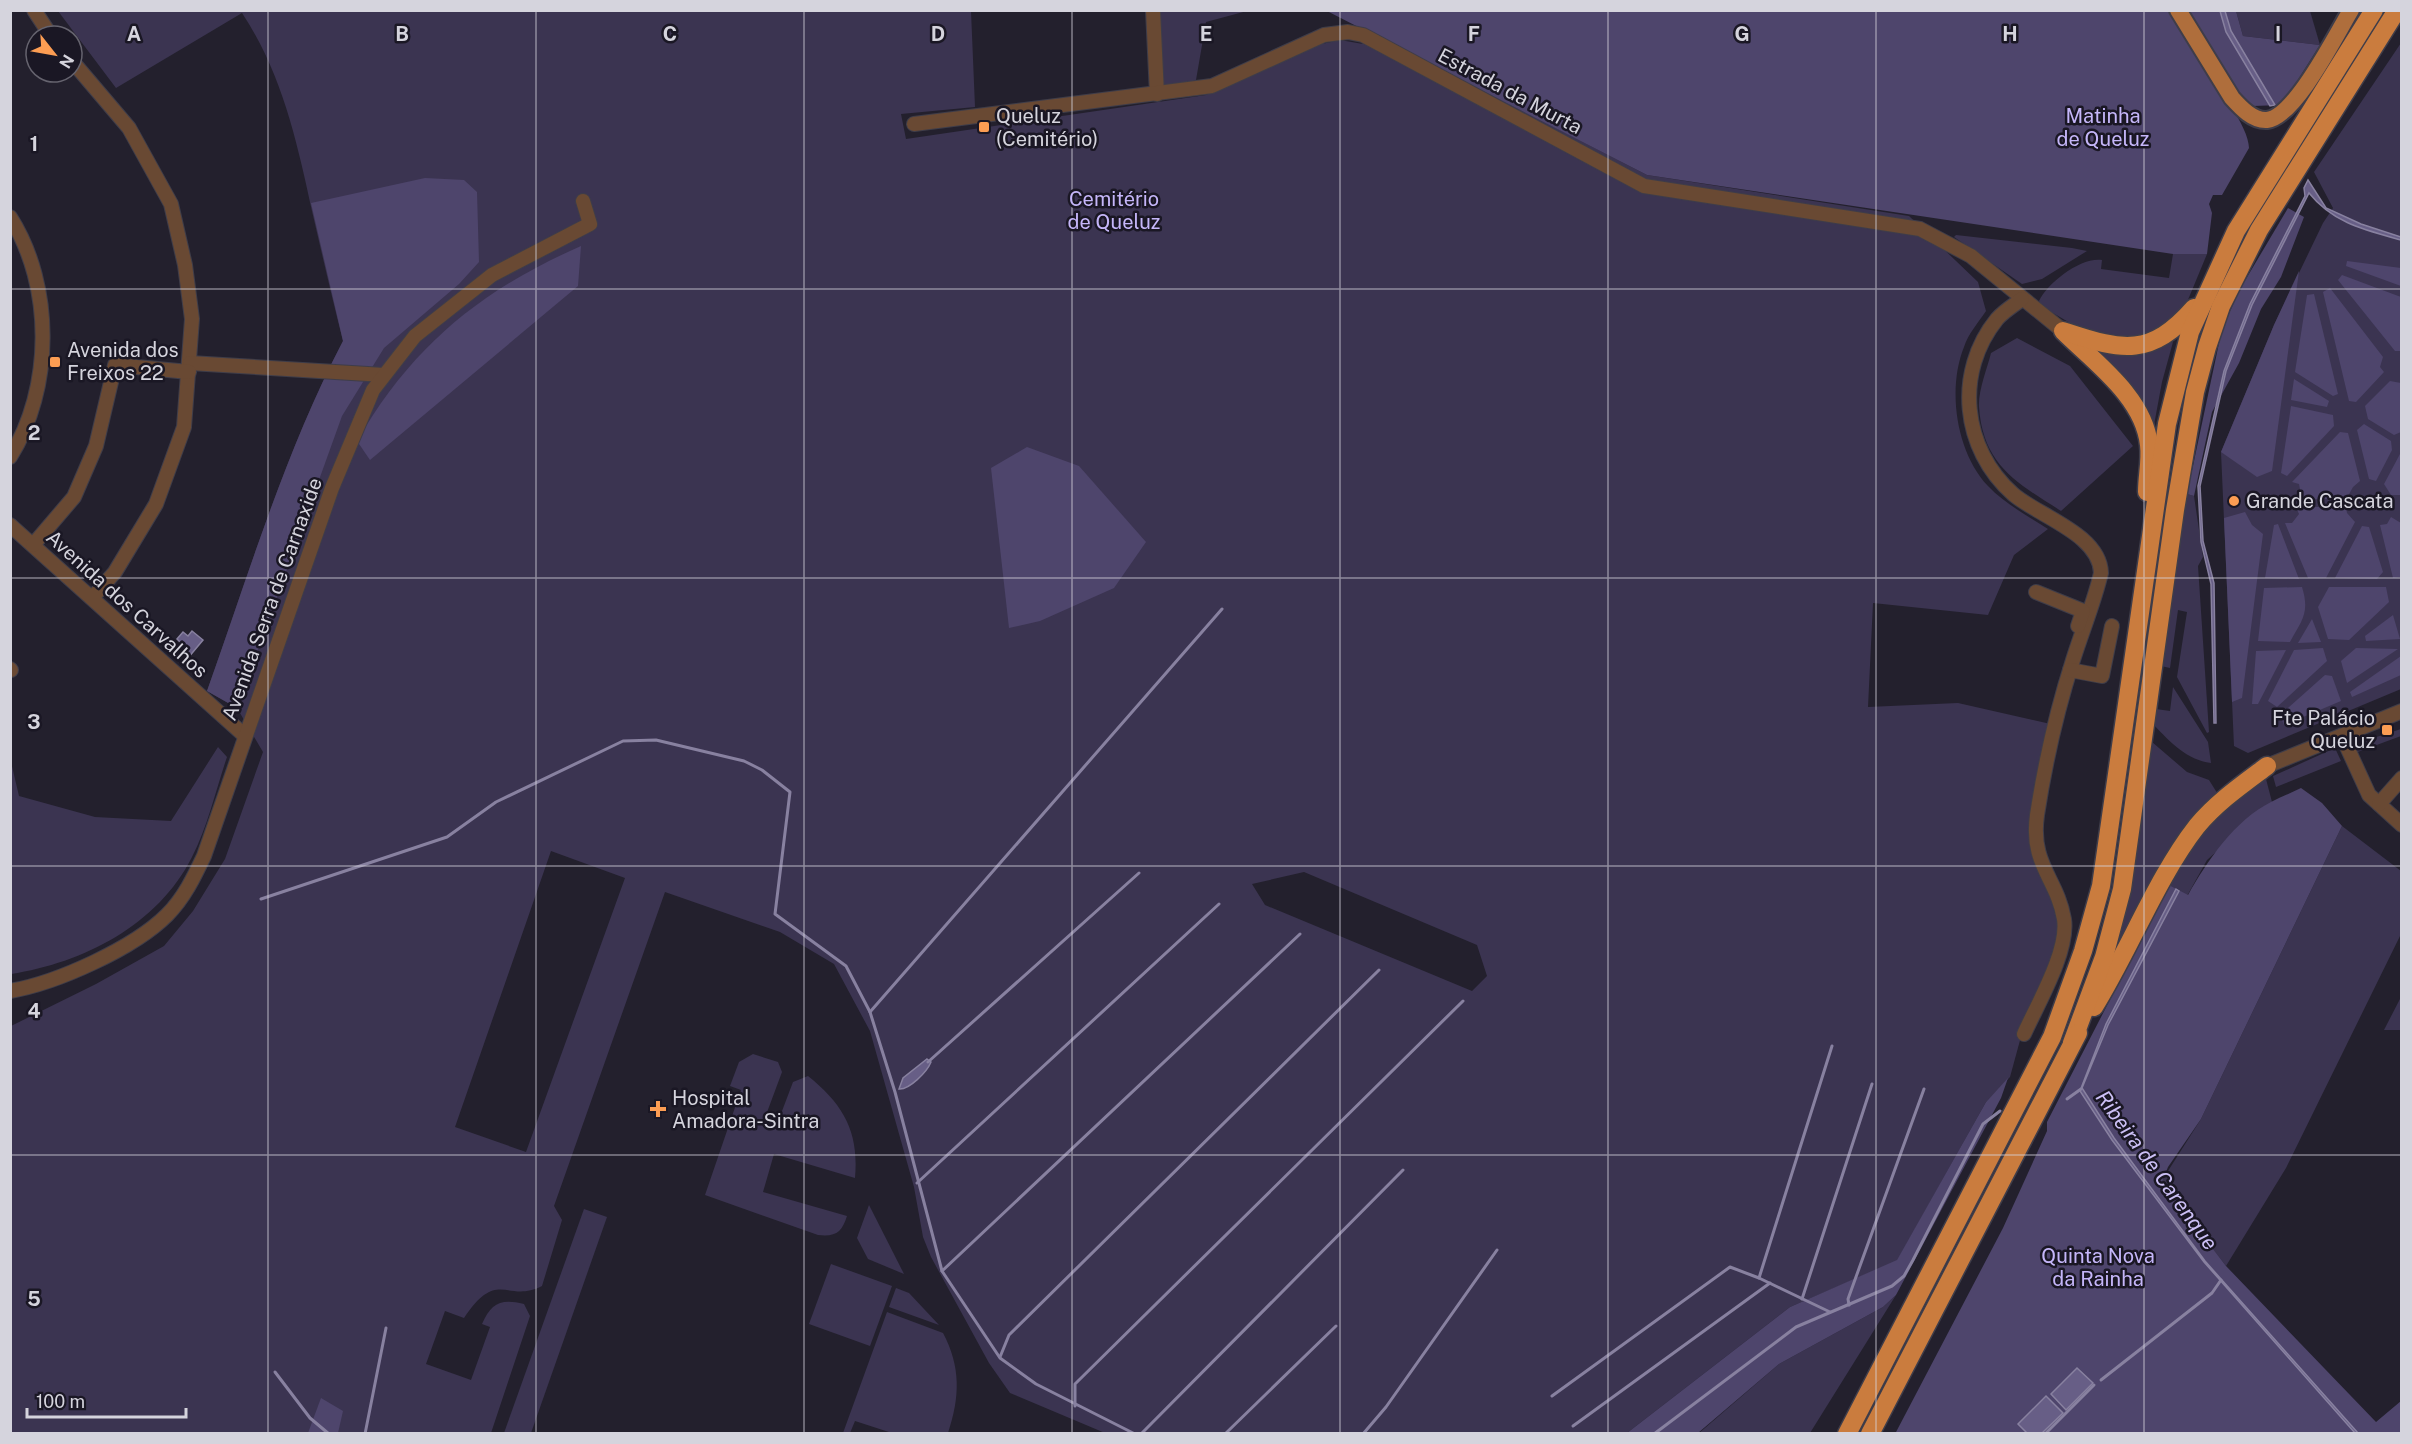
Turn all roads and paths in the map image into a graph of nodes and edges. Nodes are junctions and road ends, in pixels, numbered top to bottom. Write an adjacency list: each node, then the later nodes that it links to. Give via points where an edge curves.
1 (34, 10): 7 (street)
2 (1153, 10): 11 (street)
3 (2178, 10): 4 (main road, via 2232,98 2243,110 2267,120 2282,113 2304,87)
4 (2351, 10)
5 (2374, 10): 15 (highway, via 2236,231)
6 (2397, 10): 10 (highway)
7 (43, 24)
8 (2402, 27): 10 (highway)
9 (84, 75): 18 (street, via 129,128 171,204 192,319)
10 (2356, 77): 38 (highway, via 2259,230 2207,347 2195,392 2177,499 2122,889 2104,957)
11 (1157, 94): 12 (street, Estrada da Murta); 16 (street, Estrada da Murta, via 1222,82 1324,35 1363,35 1644,186 1920,229 1971,256)
12 (914, 124)
13 (583, 201): 19 (street, Avenida Serra de Carnaxide, via 590,224 492,275 415,336)
14 (10, 217): 20 (street, via 32,266 41,310 42,354 34,406)
15 (2204, 298): 17 (highway, via 2175,329 2131,347 2109,346); 23 (highway, via 2190,332 2167,424)
16 (2022, 299): 17 (street, Estrada da Murta); 28 (street, via 1999,317 1983,339 1973,359 1968,402 1981,454 1989,467 2014,495 2061,523 2101,563 2096,596)
17 (2063, 331): 23 (highway, via 2133,404 2145,425 2149,446)
18 (190, 367): 19 (street); 22 (street, via 115,365 96,446 74,497); 25 (street, via 184,427 156,504 115,572)
19 (384, 375): 30 (street, Avenida Serra de Carnaxide, via 369,399 332,488)
20 (10, 457)
21 (10, 525): 22 (street, Avenida dos Carvalhos)
22 (33, 545): 25 (street, Avenida dos Carvalhos)
23 (2146, 574): 39 (highway, via 2101,886 2083,951 2052,1037)
24 (2036, 592): 27 (street, via 2084,611)
25 (93, 597): 30 (street, Avenida dos Carvalhos)
26 (2112, 626): 28 (street, via 2102,676)
27 (2072, 641)
28 (2070, 670): 37 (street, via 2048,757 2035,841 2062,914 2063,942)
29 (2402, 711): 31 (street)
30 (244, 735): 36 (street, Avenida Serra de Carnaxide, via 204,856 167,915 138,938 60,978)
31 (2342, 736): 32 (street); 34 (street, via 2369,795)
32 (2268, 766): 38 (highway, via 2236,789 2197,827)
33 (2402, 778): 34 (street)
34 (2379, 804): 35 (street)
35 (2402, 825)
36 (11, 991)
37 (2024, 1034)
38 (2072, 1043): 42 (highway)
39 (1865, 1402): 40 (highway); 41 (highway)
40 (1842, 1434)
41 (1847, 1434)
42 (1872, 1434)

